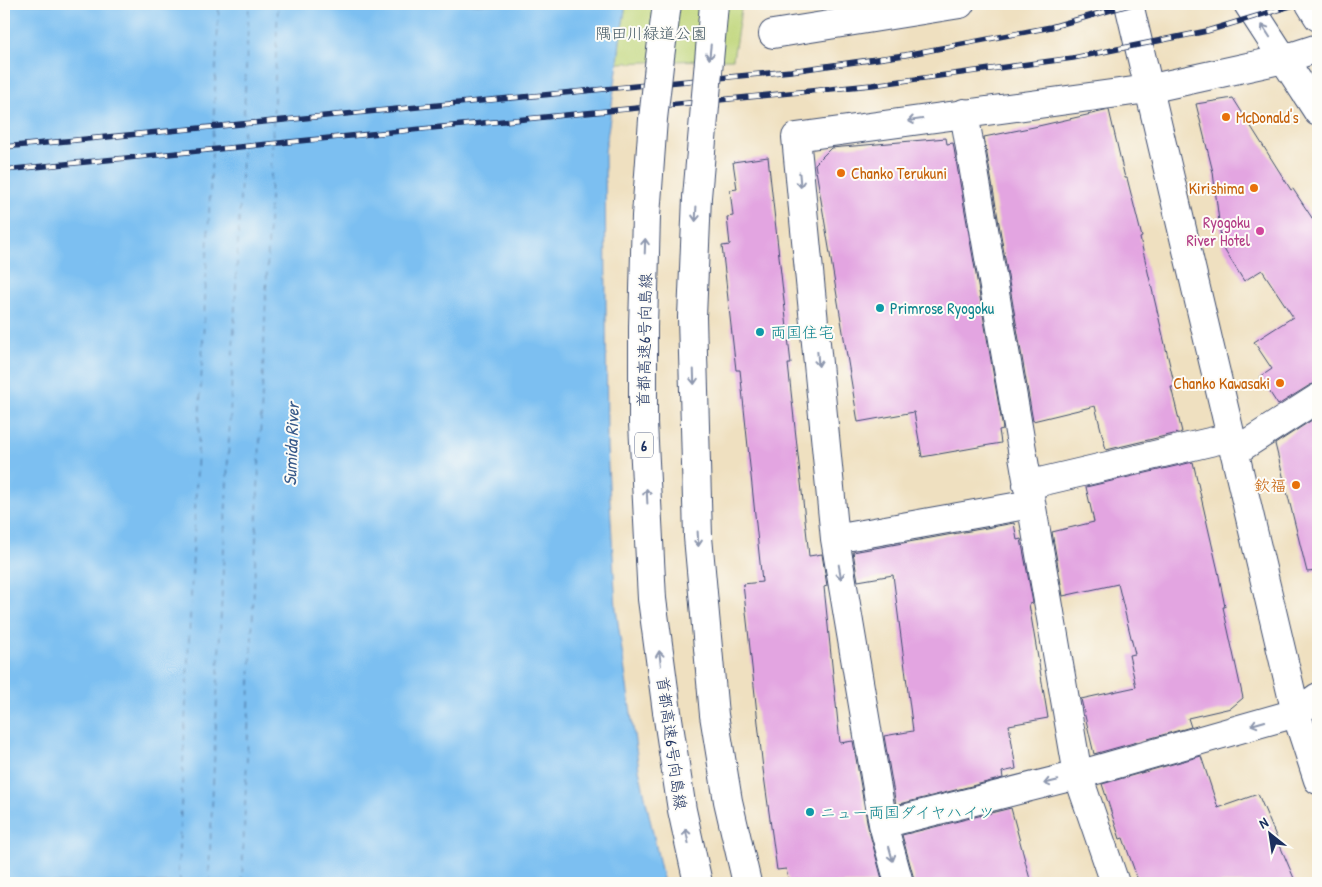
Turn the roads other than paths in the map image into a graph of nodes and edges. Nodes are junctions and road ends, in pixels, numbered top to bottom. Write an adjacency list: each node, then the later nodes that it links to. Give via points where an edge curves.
1 (667, 4): 23 (main road, 首都高速6号向島線 / 6, one-way to 1, bridge, via 682,810 652,599 643,423 646,216 653,119)
2 (714, 4): 24 (main road, one-way to 24, bridge, via 697,197 692,316 698,537 714,715 728,801)
3 (960, 4): 8 (main road)
4 (1129, 4): 11 (main road)
5 (1248, 4): 10 (main road, one-way to 5)
6 (1310, 4): 7 (main road)
7 (1318, 17)
8 (773, 34)
9 (1318, 48): 10 (main road)
10 (1284, 59): 11 (main road); 12 (main road)
11 (1148, 89): 13 (main road); 15 (main road)
12 (1318, 112)
13 (964, 114): 16 (main road); 17 (main road, one-way to 17, via 796,138)
14 (1315, 408): 15 (main road)
15 (1232, 445): 16 (main road); 19 (main road)
16 (1029, 494): 17 (main road); 20 (main road)
17 (835, 539): 22 (main road, one-way to 22)
18 (1318, 697): 19 (main road)
19 (1296, 713): 20 (main road, one-way to 20); 21 (main road)
20 (1078, 775): 22 (main road, one-way to 22); 26 (main road)
21 (1318, 780)
22 (883, 824): 25 (main road, one-way to 25)
23 (698, 883)
24 (747, 883)
25 (899, 883)
26 (1115, 883)

